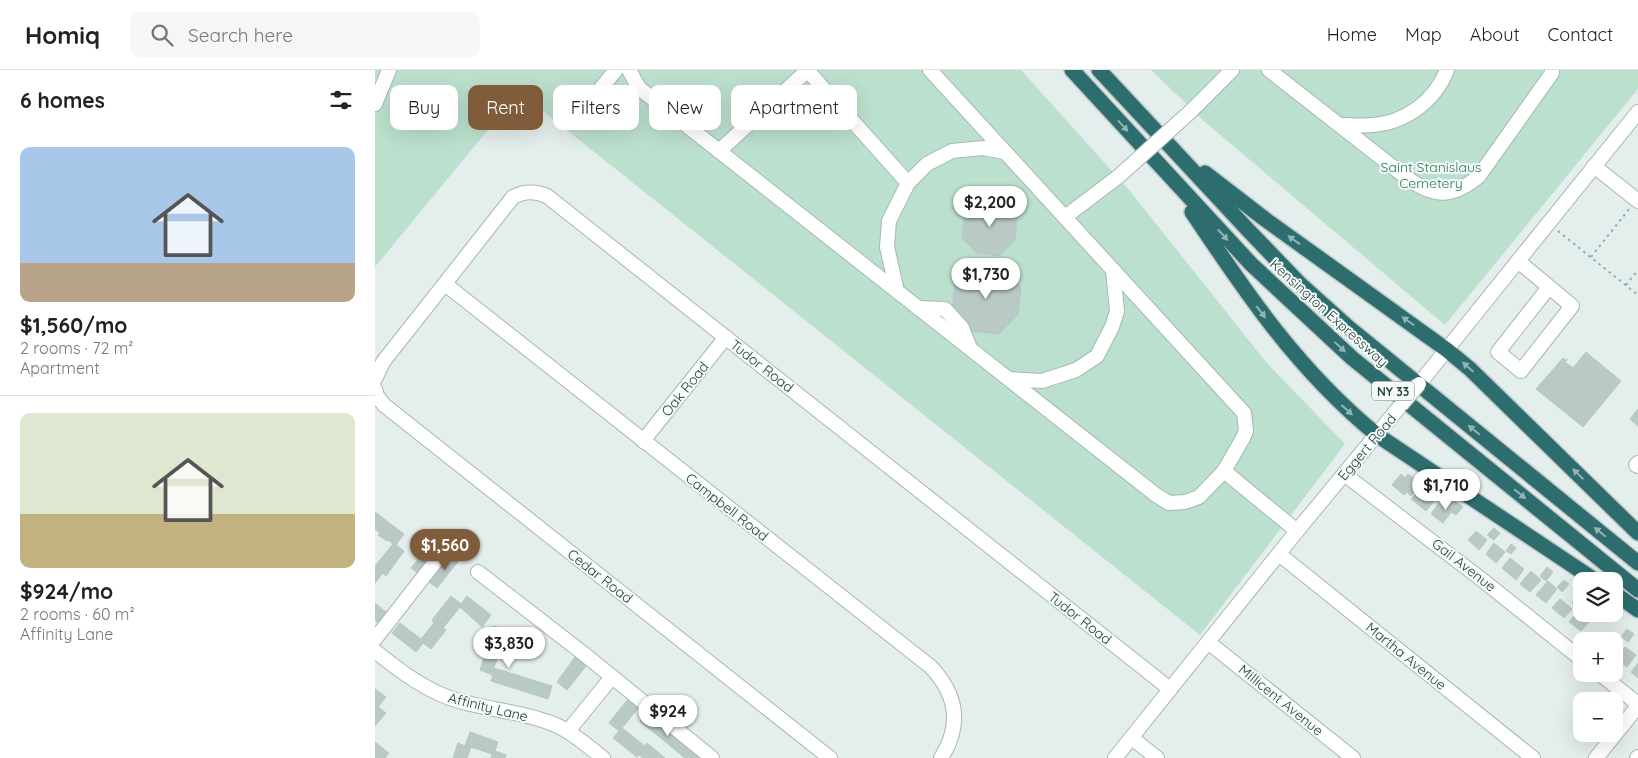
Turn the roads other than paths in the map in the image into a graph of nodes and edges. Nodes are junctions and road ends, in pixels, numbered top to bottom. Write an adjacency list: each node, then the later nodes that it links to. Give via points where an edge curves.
1 (389, 70): 15 (street)
2 (616, 70): 13 (street)
3 (629, 70): 19 (street, via 639,88)
4 (808, 70): 19 (street); 23 (street)
5 (930, 70): 20 (street)
6 (1073, 70): 22 (highway, Kensington Expressway / NY 33, one-way to 22)
7 (1099, 70): 18 (highway, Kensington Expressway / NY 33)
8 (1232, 70): 25 (street, bridge, via 1119,176)
9 (1269, 70): 14 (street)
10 (1288, 70): 14 (street)
11 (1447, 70): 17 (street, via 1433,95 1407,115 1373,125)
12 (1552, 70): 17 (street, via 1479,176 1466,187 1451,192 1421,188)
13 (604, 85)
14 (1289, 85): 17 (street)
15 (375, 104)
16 (1638, 112): 21 (street, Eggert Road)
17 (1341, 125)
18 (1170, 146): 32 (highway, one-way to 18); 44 (highway, Kensington Expressway / NY 33, one-way to 18, via 1348,328 1299,282)
19 (719, 151): 30 (street)
20 (1005, 152): 23 (street, via 983,148 952,151 927,164); 25 (street)
21 (1594, 166): 24 (street); 26 (street, Eggert Road)
22 (1166, 173): 36 (highway, one-way to 36, via 1241,286 1301,362 1335,399); 47 (highway, Kensington Expressway / NY 33, one-way to 47, via 1251,264 1352,358)
23 (908, 183): 30 (street, via 889,221 887,238)
24 (1637, 200)
25 (1065, 217): 27 (street)
26 (1517, 261): 29 (street); 32 (street, Eggert Road)
27 (1113, 270): 34 (street, via 1117,311 1097,356 1076,370 1042,381); 38 (street, via 1244,412 1246,431)
28 (445, 284): 31 (street, Tudor Road, via 513,197 539,192); 33 (street, Tudor Road, via 383,362); 37 (street, Campbell Road)
29 (1549, 287): 29 (street, via 1572,306 1521,371 1498,352)
30 (897, 292): 34 (street, via 918,308 945,309 962,328 970,349)
31 (726, 337): 37 (street, Oak Road); 56 (street, Tudor Road)
32 (1444, 353): 36 (street, Eggert Road, bridge); 41 (highway, one-way to 32, via 1470,369)
33 (375, 379)
34 (1009, 379): 38 (street, via 1169,503 1199,497)
35 (375, 389): 62 (street, Cedar Road, via 384,405)
36 (1378, 434): 39 (street, Eggert Road); 46 (highway)
37 (643, 441): 63 (street, Campbell Road, via 939,676 951,697 955,720 949,744)
38 (1224, 471): 40 (street)
39 (1344, 474): 40 (street, Eggert Road); 53 (street, Gail Avenue)
40 (1297, 531): 43 (street, Eggert Road)
41 (1638, 533)
42 (443, 552): 50 (street)
43 (1279, 554): 51 (street, Eggert Road); 67 (street, Martha Avenue)
44 (1638, 563)
45 (478, 572): 54 (street)
46 (1583, 572)
47 (1638, 590)
48 (1623, 599): 49 (highway)
49 (1638, 610)
50 (375, 639)
51 (1208, 642): 56 (street, Eggert Road); 66 (street, Millicent Avenue)
52 (375, 651): 58 (street, Affinity Lane, via 407,676 442,695 545,721)
53 (1573, 652)
54 (612, 677): 58 (street); 61 (street)
55 (1608, 682): 57 (street)
56 (1170, 689): 59 (street, Eggert Road)
57 (1637, 709): 68 (street)
58 (568, 731): 60 (street, Affinity Lane)
59 (1132, 738): 64 (street, Eggert Road); 65 (street)
60 (603, 758)
61 (712, 758)
62 (831, 758)
63 (941, 758)
64 (1115, 758)
65 (1157, 758)
66 (1353, 758)
67 (1533, 758)
68 (1596, 758)

